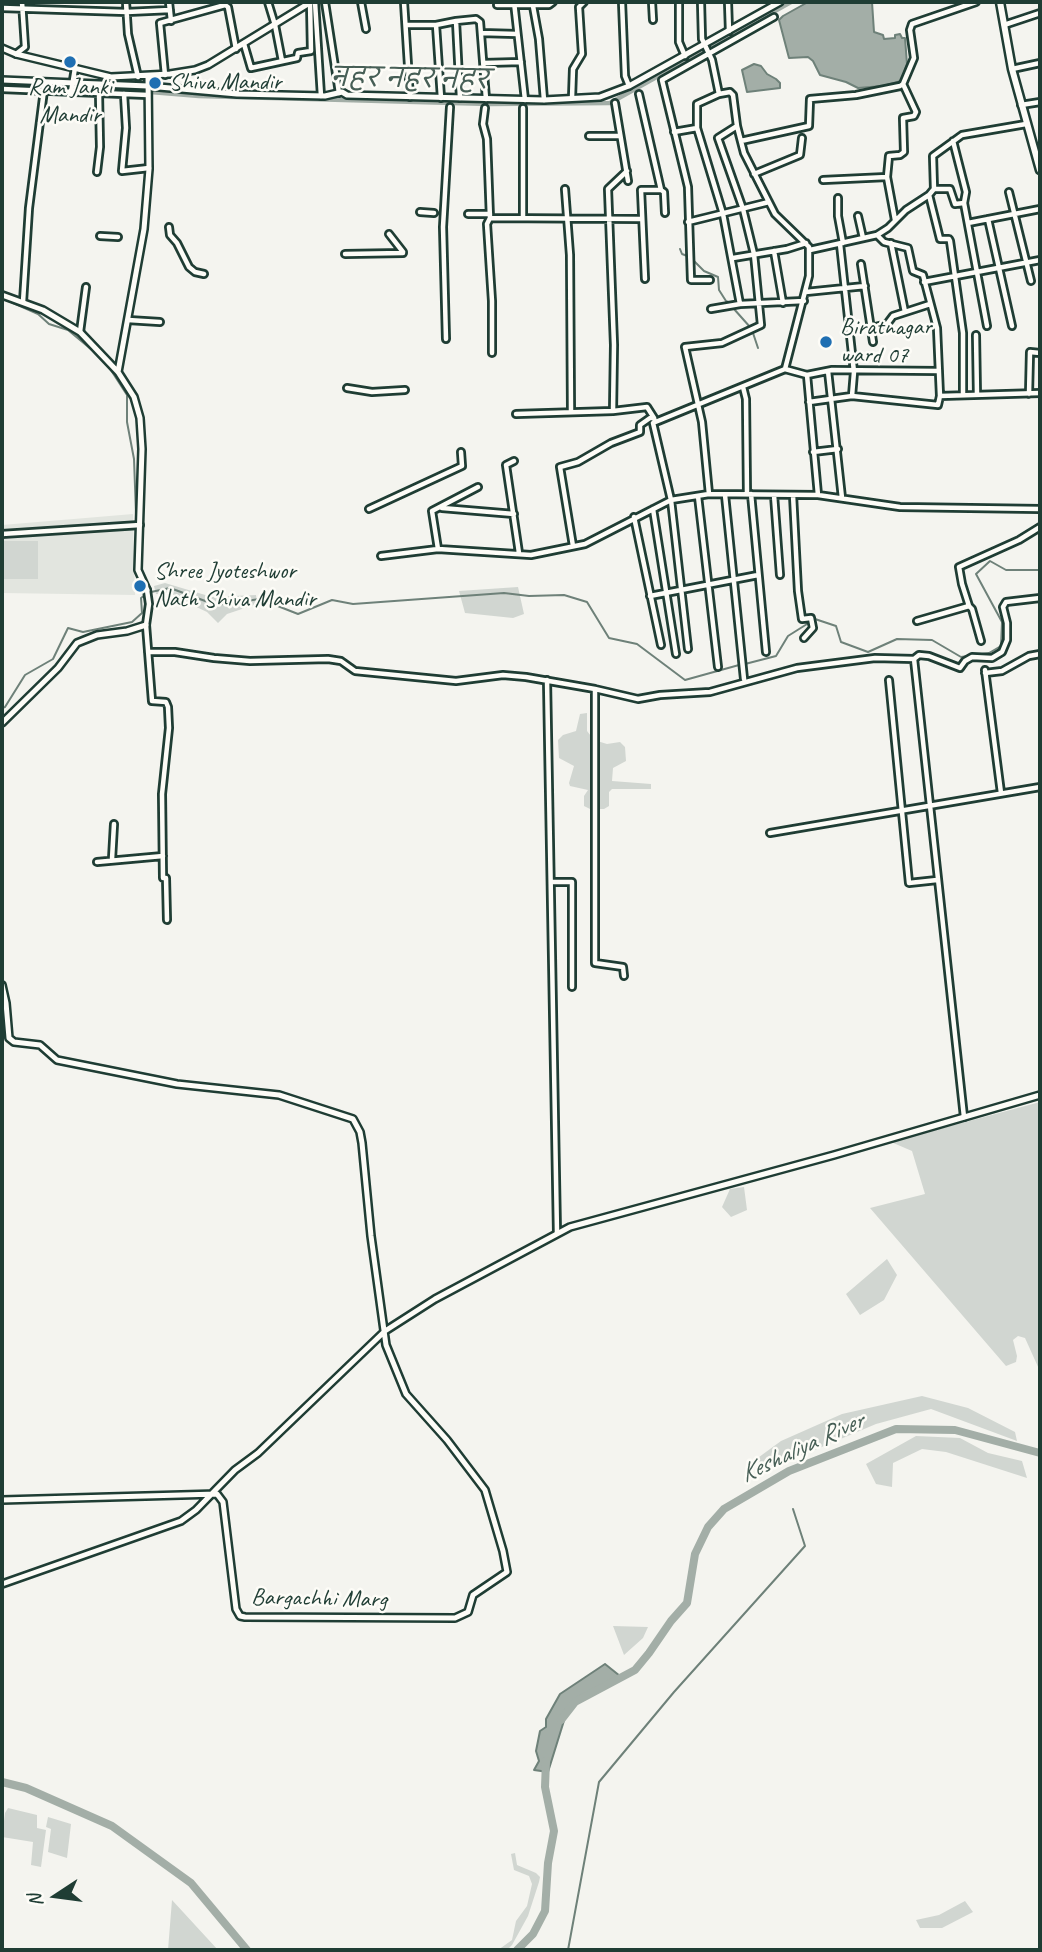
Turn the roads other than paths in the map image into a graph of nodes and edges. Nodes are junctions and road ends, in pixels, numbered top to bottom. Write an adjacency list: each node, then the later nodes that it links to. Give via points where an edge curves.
1 (22, 2): 23 (street)
2 (126, 2): 25 (street)
3 (169, 2): 24 (street)
4 (268, 2): 31 (street)
5 (312, 2): 31 (street); 47 (street, via 311,51); 69 (street)
6 (325, 2): 65 (street)
7 (361, 2): 35 (street)
8 (404, 2): 32 (street)
9 (553, 2): 21 (street)
10 (584, 2): 73 (street, via 579,7 582,54 573,69)
11 (622, 2): 59 (street)
12 (652, 2): 28 (street)
13 (679, 2): 46 (street, via 679,42)
14 (701, 2): 43 (street)
15 (728, 2): 36 (street)
16 (780, 2): 36 (street)
17 (976, 2): 58 (street, via 912,24 915,58)
18 (1000, 2): 34 (main road)
19 (514, 3): 20 (street); 21 (street); 38 (street)
20 (497, 5)
21 (533, 6): 76 (street)
22 (2, 8): 23 (street)
23 (23, 9): 25 (street); 40 (street)
24 (170, 10): 25 (street); 29 (street)
25 (127, 12): 55 (street)
26 (1040, 13): 34 (street)
27 (774, 17): 43 (street)
28 (653, 20)
29 (172, 21): 42 (street, via 225,5); 53 (street, via 160,23)
30 (456, 22): 33 (street); 37 (street, via 478,19); 72 (street)
31 (275, 25): 39 (street); 47 (street)
32 (406, 25): 33 (street); 70 (street)
33 (436, 25): 71 (street)
34 (1003, 25): 52 (main road)
35 (366, 29)
36 (729, 31): 43 (street)
37 (481, 33): 38 (street); 49 (street)
38 (517, 34): 48 (street)
39 (244, 44): 42 (street); 47 (street, via 251,68)
40 (25, 47): 44 (street); 45 (street)
41 (2, 48): 44 (street)
42 (236, 50): 53 (street, via 195,70)
43 (706, 50): 46 (street); 68 (street); 86 (street, via 662,80)
44 (16, 54): 45 (street)
45 (32, 57): 51 (street)
46 (685, 57): 59 (street)
47 (282, 61)
48 (520, 62): 49 (street); 75 (street)
49 (484, 64): 74 (street)
50 (1040, 64): 52 (street)
51 (75, 67): 55 (street, via 111,77); 57 (street)
52 (1012, 69): 79 (main road)
53 (165, 75): 54 (street)
54 (148, 76): 55 (street); 62 (street)
55 (138, 77)
56 (2, 80): 57 (street)
57 (73, 83): 62 (street); 63 (street)
58 (903, 84): 90 (street, via 810,99 809,126); 97 (street, via 916,112 903,118 904,152 889,156)
59 (629, 86): 73 (street, via 600,97)
60 (2, 89): 61 (street)
61 (44, 90): 63 (street); 157 (street)
62 (148, 91): 67 (street); 69 (street); 92 (street)
63 (71, 92): 64 (street)
64 (99, 93): 67 (street); 95 (street)
65 (339, 93): 69 (street); 70 (street)
66 (639, 93): 102 (street)
67 (124, 94): 92 (street, via 122,171)
68 (719, 94): 84 (street, via 733,95); 85 (street, via 697,104)
69 (321, 96)
70 (410, 97): 71 (street)
71 (441, 98): 72 (street)
72 (460, 98): 74 (street)
73 (572, 98): 76 (street)
74 (486, 99): 75 (street)
75 (525, 100): 76 (street)
76 (544, 100)
77 (1040, 102): 79 (street)
78 (615, 103): 88 (street)
79 (1021, 104): 83 (main road)
80 (450, 107): 171 (street, via 443,227)
81 (485, 108): 116 (street)
82 (523, 108): 118 (street)
83 (1026, 124): 91 (street, via 962,135); 93 (main road)
84 (737, 126): 90 (street); 108 (street, via 718,138)
85 (697, 128): 86 (street); 114 (street)
86 (674, 132): 124 (street, via 688,187)
87 (589, 136): 88 (street)
88 (620, 136): 94 (street)
89 (802, 138): 96 (street, via 800,155)
90 (741, 141): 96 (street)
91 (953, 141): 101 (street, via 933,156); 107 (street, via 966,192)
92 (149, 168): 164 (street)
93 (1040, 170)
94 (627, 172): 99 (street); 122 (street, via 608,189)
95 (97, 173)
96 (754, 174): 106 (street)
97 (887, 177): 98 (street); 123 (street)
98 (824, 180)
99 (628, 181)
100 (565, 189): 119 (street)
101 (934, 189): 104 (street); 107 (street, via 950,189 955,204)
102 (661, 190): 112 (street); 120 (street, via 641,190)
103 (1009, 192): 115 (street)
104 (929, 195): 123 (street); 146 (street, via 940,239 950,241)
105 (838, 198): 134 (street)
106 (769, 202): 108 (street); 132 (street, via 780,220)
107 (964, 203): 125 (street)
108 (743, 209): 114 (street); 138 (street)
109 (1040, 209): 115 (street)
110 (420, 212): 111 (street)
111 (434, 213)
112 (665, 213)
113 (468, 214): 116 (street)
114 (723, 214): 124 (street); 139 (street)
115 (1014, 214): 121 (street); 141 (street)
116 (490, 216): 118 (street); 173 (street)
117 (858, 216): 131 (street)
118 (523, 218): 119 (street)
119 (568, 219): 122 (street); 193 (street)
120 (642, 219): 122 (street); 147 (street)
121 (988, 219): 125 (street); 143 (street)
122 (609, 220): 194 (street)
123 (895, 221): 128 (street)
124 (688, 222): 148 (street, via 691,280)
125 (968, 223): 144 (street)
126 (169, 227): 145 (street, via 189,267)
127 (389, 234): 137 (street, via 403,253)
128 (877, 235): 131 (street); 133 (street)
129 (100, 236): 130 (street)
130 (118, 237)
131 (863, 238): 134 (street)
132 (806, 243): 135 (street); 136 (street)
133 (891, 243): 150 (street, via 908,248 913,271 922,274); 163 (street)
134 (842, 244): 135 (street); 153 (street)
135 (810, 250): 154 (street)
136 (774, 251): 138 (street); 159 (street)
137 (345, 254)
138 (754, 254): 139 (street); 158 (street)
139 (733, 258): 160 (street)
140 (1040, 260): 141 (street)
141 (1027, 263): 143 (street); 149 (street)
142 (861, 264): 151 (street)
143 (1000, 268): 144 (street); 167 (street)
144 (977, 272): 146 (street); 166 (street)
145 (204, 274)
146 (955, 276): 150 (street); 189 (street, via 963,333)
147 (645, 279)
148 (710, 280)
149 (1031, 281)
150 (924, 282): 161 (street)
151 (866, 286): 153 (street); 168 (street)
152 (86, 287): 169 (street)
153 (846, 288): 154 (street); 179 (street)
154 (806, 292): 156 (street)
155 (2, 295): 157 (street)
156 (804, 301): 159 (street); 175 (street)
157 (23, 302): 169 (street)
158 (760, 303): 159 (street); 160 (street); 192 (street, via 761,325 722,343 685,347)
159 (783, 303)
160 (740, 304): 162 (street)
161 (930, 304): 163 (street); 177 (street, via 937,328)
162 (711, 309)
163 (905, 312): 168 (street)
164 (128, 320): 165 (street); 178 (street)
165 (160, 322)
166 (987, 326)
167 (1012, 326)
168 (871, 328): 172 (street)
169 (80, 332): 178 (street)
170 (976, 335): 186 (street)
171 (446, 339)
172 (873, 342)
173 (492, 353)
174 (1040, 353): 185 (street, via 1030,352)
175 (785, 369): 180 (street); 181 (street)
176 (828, 370): 179 (street); 180 (street); 190 (street)
177 (939, 371): 179 (street); 188 (street)
178 (118, 372): 217 (street, via 134,397 140,418)
179 (854, 372): 187 (street)
180 (807, 375): 191 (street)
181 (743, 387): 192 (street); 203 (street)
182 (347, 388): 183 (street)
183 (405, 390)
184 (1040, 393): 185 (street)
185 (1029, 394): 186 (street)
186 (977, 395): 189 (street)
187 (852, 396): 188 (street, via 938,405); 190 (street)
188 (940, 396): 189 (street)
189 (963, 396)
190 (833, 398): 191 (street); 197 (street)
191 (808, 402): 199 (street)
192 (698, 405): 196 (street); 202 (street)
193 (571, 411): 194 (street); 195 (street)
194 (612, 411): 196 (street, via 647,407)
195 (516, 414)
196 (655, 420): 210 (street); 220 (street, via 640,425 640,432 560,467)
197 (838, 449): 199 (street); 209 (street)
198 (461, 452): 212 (street, via 462,466)
199 (813, 452): 207 (street)
200 (514, 461): 215 (street, via 506,465)
201 (478, 486): 211 (street)
202 (709, 494): 204 (street); 208 (street)
203 (749, 494): 204 (street); 205 (street); 224 (street)
204 (725, 495): 226 (street)
205 (774, 495): 206 (street); 225 (street)
206 (793, 495): 207 (street); 236 (street, via 802,619 812,622 813,628)
207 (817, 495): 209 (street)
208 (698, 496): 210 (street); 227 (street)
209 (842, 498): 214 (street, via 900,507)
210 (671, 500): 213 (street); 228 (street)
211 (439, 507): 215 (street); 221 (street, via 432,511)
212 (369, 509)
213 (653, 509): 216 (street); 229 (street)
214 (1040, 509)
215 (514, 514): 222 (street)
216 (634, 517): 220 (street); 231 (street)
217 (140, 525): 219 (street); 230 (street, via 138,570)
218 (1040, 527): 233 (street, via 959,567)
219 (2, 534)
220 (573, 546): 222 (street, via 531,555)
221 (438, 549): 222 (street); 223 (street)
222 (519, 553)
223 (381, 556)
224 (758, 575): 226 (street); 241 (street)
225 (780, 575)
226 (734, 580): 227 (street); 246 (street)
227 (708, 584): 228 (street); 245 (street)
228 (681, 589): 229 (street); 239 (street)
229 (666, 592): 231 (street); 242 (street)
230 (148, 593): 235 (street)
231 (650, 596): 238 (street)
232 (1040, 598): 244 (street, via 1006,602 1007,640 999,656 972,657 961,668 929,656)
233 (969, 606): 234 (street); 237 (street)
234 (917, 621)
235 (146, 625): 240 (street); 250 (street, via 77,643)
236 (804, 638)
237 (981, 641)
238 (661, 645)
239 (688, 649)
240 (148, 652): 247 (street, via 250,661 328,659 355,671 456,681 503,676); 257 (street, via 152,701 166,702 168,707)
241 (766, 652)
242 (676, 654)
243 (1040, 654): 252 (street, via 1002,671 985,671)
244 (914, 659): 249 (street, via 817,665 686,695 638,699); 253 (street)
245 (718, 667)
246 (744, 679)
247 (547, 680): 249 (street); 261 (street)
248 (889, 680): 254 (street)
249 (595, 689): 263 (street, via 595,963 623,967)
250 (2, 723)
251 (1040, 787): 252 (street)
252 (1001, 793): 253 (street)
253 (929, 806): 254 (street); 260 (street)
254 (902, 810): 256 (street); 260 (street, via 909,883)
255 (114, 824): 258 (street)
256 (770, 833)
257 (163, 856): 258 (street); 262 (street)
258 (112, 859): 259 (street)
259 (97, 862)
260 (937, 880): 267 (street)
261 (551, 882): 265 (street, via 572,882); 268 (street)
262 (167, 920)
263 (624, 976)
264 (2, 985): 269 (street, via 11,1040 40,1045 57,1060 177,1084 278,1095 353,1119 362,1143)
265 (572, 987)
266 (1040, 1095): 267 (street)
267 (964, 1117): 268 (street)
268 (557, 1233): 269 (street)
269 (385, 1331): 270 (street); 270 (street, Bargachhi Marg, via 406,1394 485,1490 507,1572 472,1595 468,1612 455,1619 240,1616 223,1502)
270 (212, 1494): 271 (street); 272 (street, via 181,1521)
271 (2, 1500)
272 (2, 1584)

